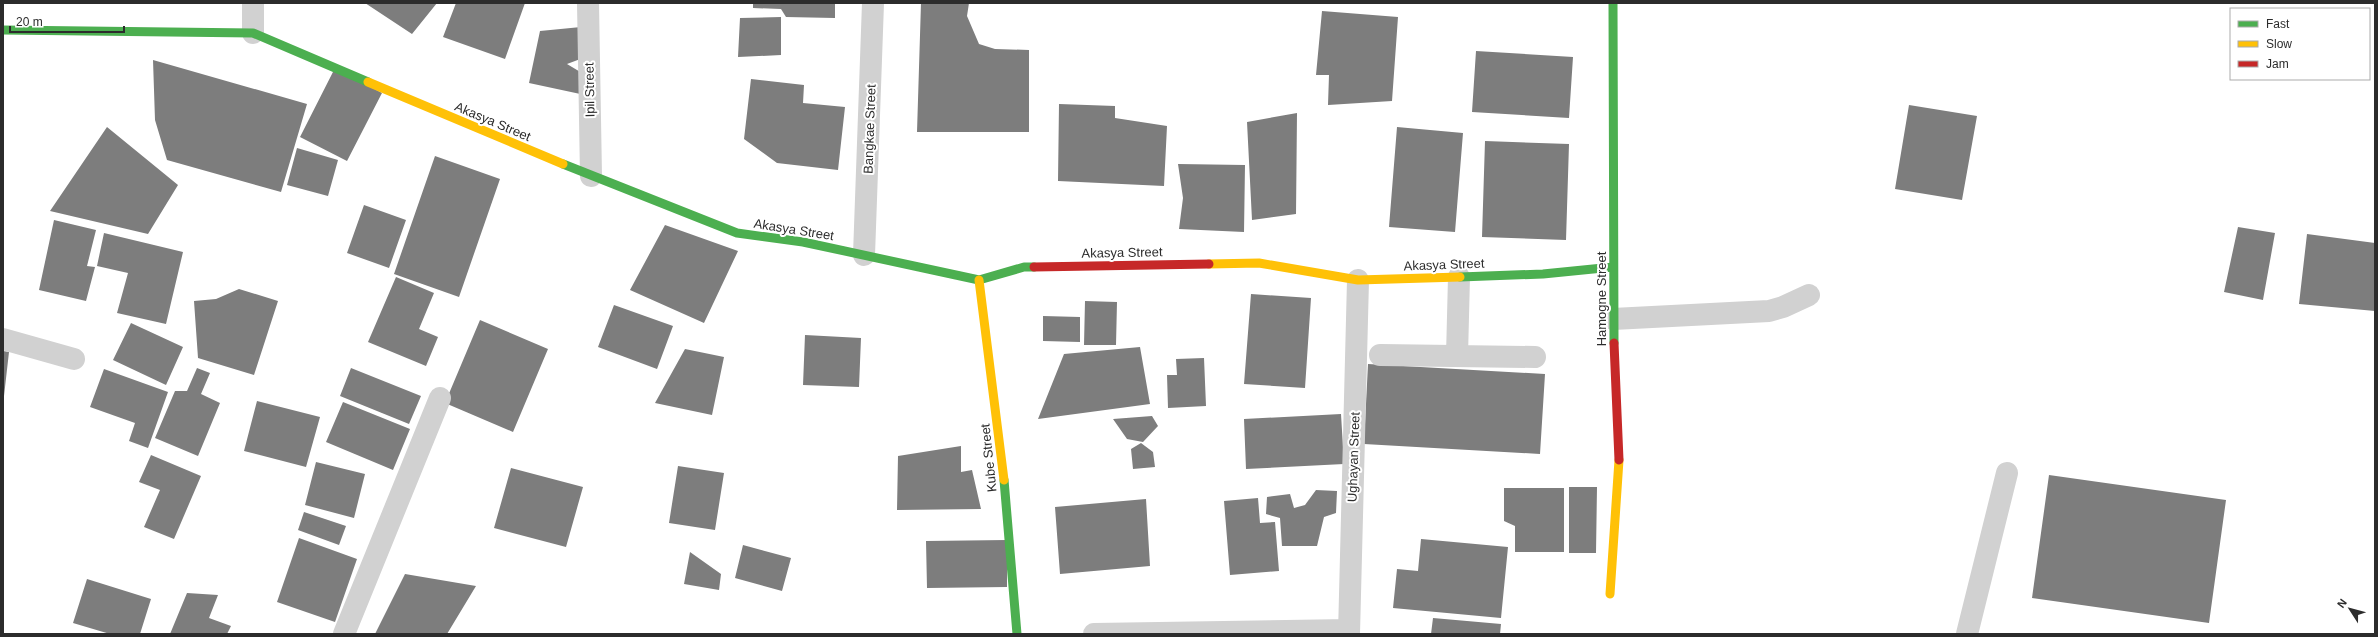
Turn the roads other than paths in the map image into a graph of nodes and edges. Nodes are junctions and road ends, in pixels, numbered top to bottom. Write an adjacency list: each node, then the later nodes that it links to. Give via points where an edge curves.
1 (253, 3): 6 (street)
2 (588, 3): 7 (street, Ipil Street)
3 (874, 3): 8 (street, Bangkae Street)
4 (1613, 3): 9 (street, Hamogne Street)
5 (3, 30): 6 (street, Akasya Street)
6 (253, 33): 7 (street, Akasya Street)
7 (591, 176): 8 (street, Akasya Street, via 737,233 803,242)
8 (864, 255): 11 (street, Akasya Street)
9 (1613, 267): 10 (street, Akasya Street, via 1543,274); 14 (street, Hamogne Street)
10 (1458, 277): 12 (street, Akasya Street); 17 (street)
11 (979, 280): 12 (street, Akasya Street, via 1024,267 1259,263); 25 (street, Kube Street, via 1003,471)
12 (1358, 280): 23 (street, Ughayan Street)
13 (1809, 295): 14 (street, via 1769,311)
14 (1612, 319): 22 (street, Hamogne Street, via 1619,464)
15 (3, 339): 19 (street)
16 (1380, 356): 17 (street)
17 (1457, 356): 18 (street)
18 (1535, 357)
19 (74, 359)
20 (440, 398): 24 (street)
21 (2007, 473): 27 (street)
22 (1610, 594)
23 (1349, 632): 26 (street)
24 (344, 634)
25 (1018, 634)
26 (1094, 634)
27 (1967, 634)

